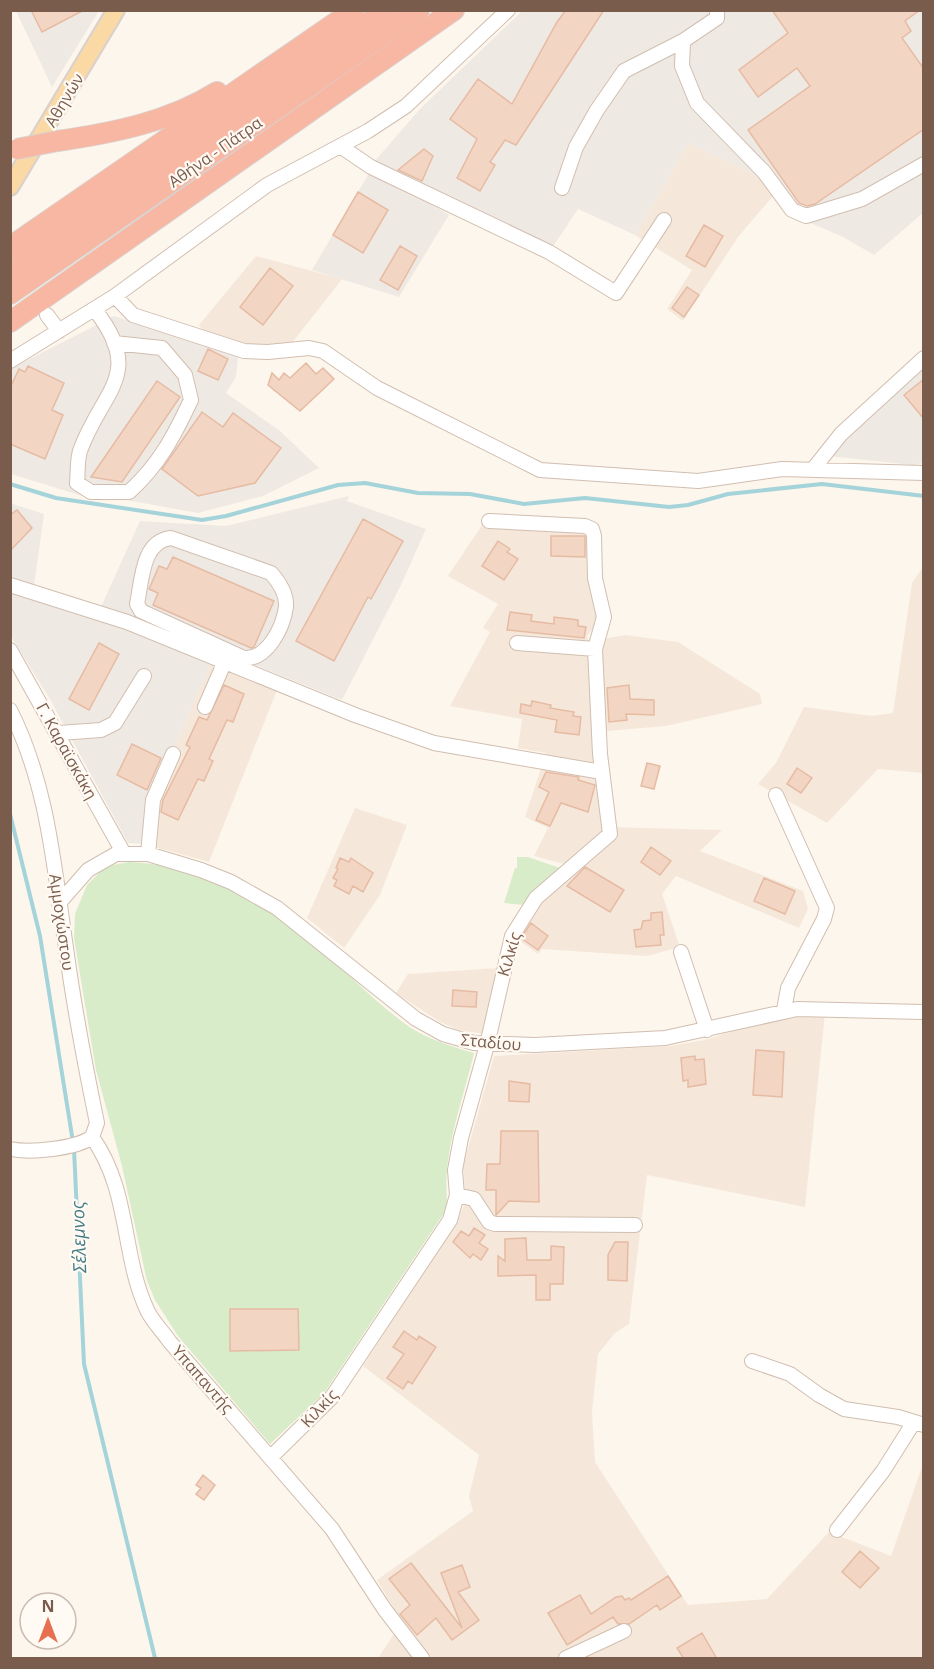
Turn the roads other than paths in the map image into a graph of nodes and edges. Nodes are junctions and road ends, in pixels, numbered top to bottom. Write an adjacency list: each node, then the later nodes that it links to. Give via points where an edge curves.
1 (116, 10): 13 (main road, Αθηνών)
2 (354, 10): 9 (highway)
3 (387, 10): 17 (highway, Αθήνα - Πάτρα)
4 (420, 10): 18 (highway, Αθήνα - Πάτρα)
5 (454, 10): 22 (highway)
6 (508, 10): 10 (street, via 406,106)
7 (717, 10): 8 (street, via 717,18)
8 (683, 41): 12 (street, via 681,66 697,103 764,172 792,210 806,216 862,199); 14 (street, via 624,71 576,147)
9 (300, 48): 11 (highway, bridge, via 181,110 116,132); 16 (highway)
10 (340, 146): 15 (street, via 371,167 549,252 616,293); 19 (street, via 267,186)
11 (14, 150)
12 (924, 164)
13 (10, 187)
14 (562, 188)
15 (664, 220)
16 (10, 247)
17 (10, 271)
18 (10, 294)
19 (116, 296): 20 (street); 27 (street, via 133,315 244,351 323,351 377,388 540,470 704,481)
20 (95, 310): 23 (street); 24 (street, via 109,328)
21 (47, 315): 23 (street)
22 (10, 322)
23 (59, 331): 26 (street)
24 (114, 343): 24 (street, via 121,364 79,453 77,483 91,492 129,492 150,473 191,400 185,375 162,348)
25 (924, 358): 27 (street, via 841,434)
26 (10, 362)
27 (814, 468): 28 (street)
28 (924, 473)
29 (489, 521): 33 (street, Κιλκίς, via 592,529 595,578 604,617)
30 (10, 585): 35 (street, via 127,622)
31 (189, 634): 31 (street, via 141,611 137,604 148,556 152,546 162,539 212,550 271,573 279,583 286,607 276,634 255,658 244,658); 35 (street)
32 (517, 643): 33 (street)
33 (596, 649): 42 (street, Κιλκίς)
34 (10, 650): 40 (street, Γ. Καραϊσκάκη)
35 (193, 650): 36 (street)
36 (225, 662): 38 (street); 42 (street, via 434,743)
37 (144, 676): 40 (street, via 115,723 100,730)
38 (205, 707)
39 (10, 710): 46 (street, Αμμοχώστου, via 38,778)
40 (59, 734): 44 (street, Γ. Καραϊσκάκη)
41 (173, 754): 45 (street, via 153,800)
42 (602, 772): 51 (street, Κιλκίς, via 610,834 544,891 516,927)
43 (776, 795): 48 (street, via 826,908 824,920 788,988)
44 (123, 852): 45 (street, Σταδίου); 46 (street, via 94,866)
45 (148, 854): 51 (street, Σταδίου, via 201,870 260,897 310,932 416,1019 457,1040)
46 (59, 903): 52 (street, Αμμοχώστου, via 97,1123)
47 (681, 952): 50 (street)
48 (784, 1010): 49 (street, Σταδίου); 50 (street, Σταδίου)
49 (924, 1012)
50 (707, 1030): 51 (street, Σταδίου, via 643,1040)
51 (487, 1045): 54 (street, Κιλκίς, via 461,1138 455,1170)
52 (88, 1140): 53 (street, via 43,1149); 58 (street, Υπαπαντής, via 107,1158 116,1182 139,1288 149,1313)
53 (10, 1149)
54 (457, 1195): 55 (street, via 474,1199 489,1222 495,1224); 58 (street, Κιλκίς, via 450,1220 332,1397)
55 (635, 1226)
56 (752, 1361): 57 (street, via 790,1374 844,1409)
57 (919, 1423): 59 (street)
58 (271, 1457): 61 (street, Υπαπαντής, via 338,1537)
59 (837, 1530)
60 (624, 1631): 62 (street)
61 (422, 1659)
62 (566, 1659)

